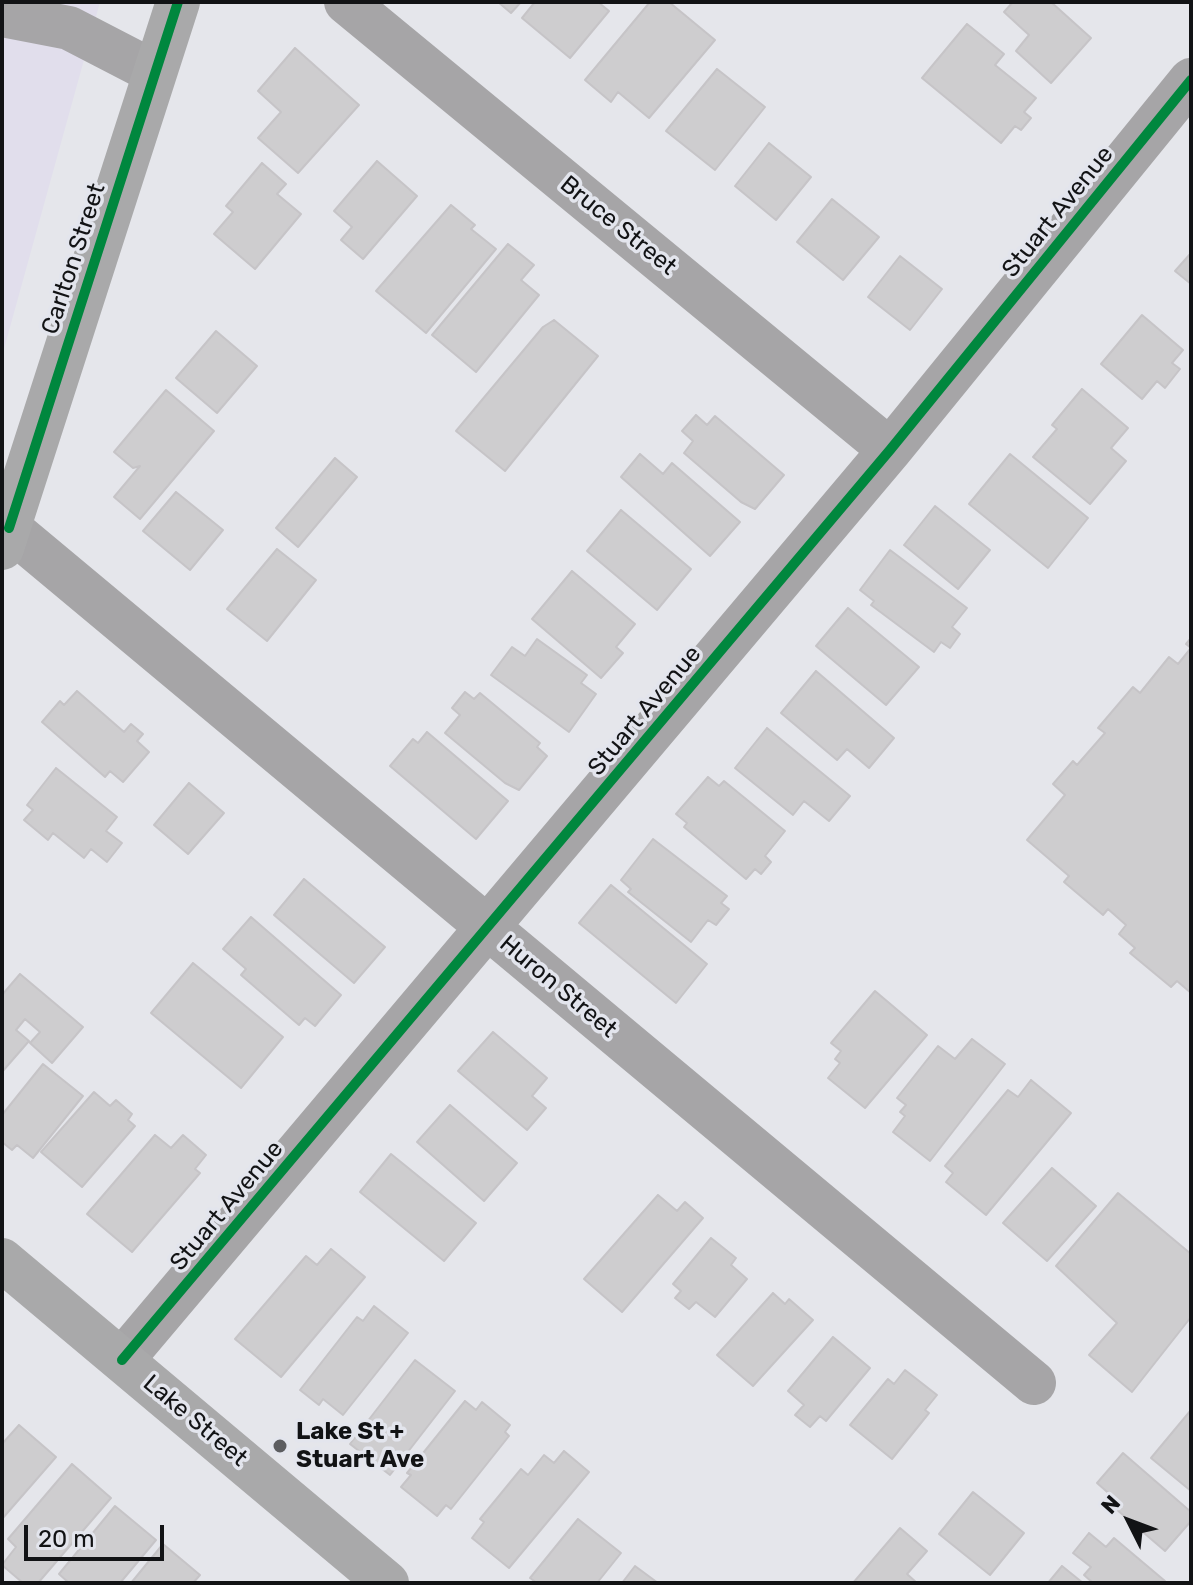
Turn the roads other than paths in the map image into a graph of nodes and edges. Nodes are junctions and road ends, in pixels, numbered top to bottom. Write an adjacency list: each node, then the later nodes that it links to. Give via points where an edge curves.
1 (178, 2): 5 (main road, Carlton Street)
2 (346, 2): 7 (street, Bruce Street)
3 (2, 15): 4 (street)
4 (56, 15): 5 (street)
5 (154, 72): 8 (main road, Carlton Street)
6 (1191, 80): 7 (street, Stuart Avenue)
7 (890, 450): 9 (street, Stuart Avenue)
8 (4, 542): 9 (street, Huron Street)
9 (488, 929): 12 (street, Stuart Avenue); 13 (street, Huron Street)
10 (2, 1260): 11 (main road, Lake Street)
11 (20, 1285): 12 (main road, Lake Street)
12 (122, 1360): 14 (main road, Lake Street)
13 (1034, 1383)
14 (387, 1583)

